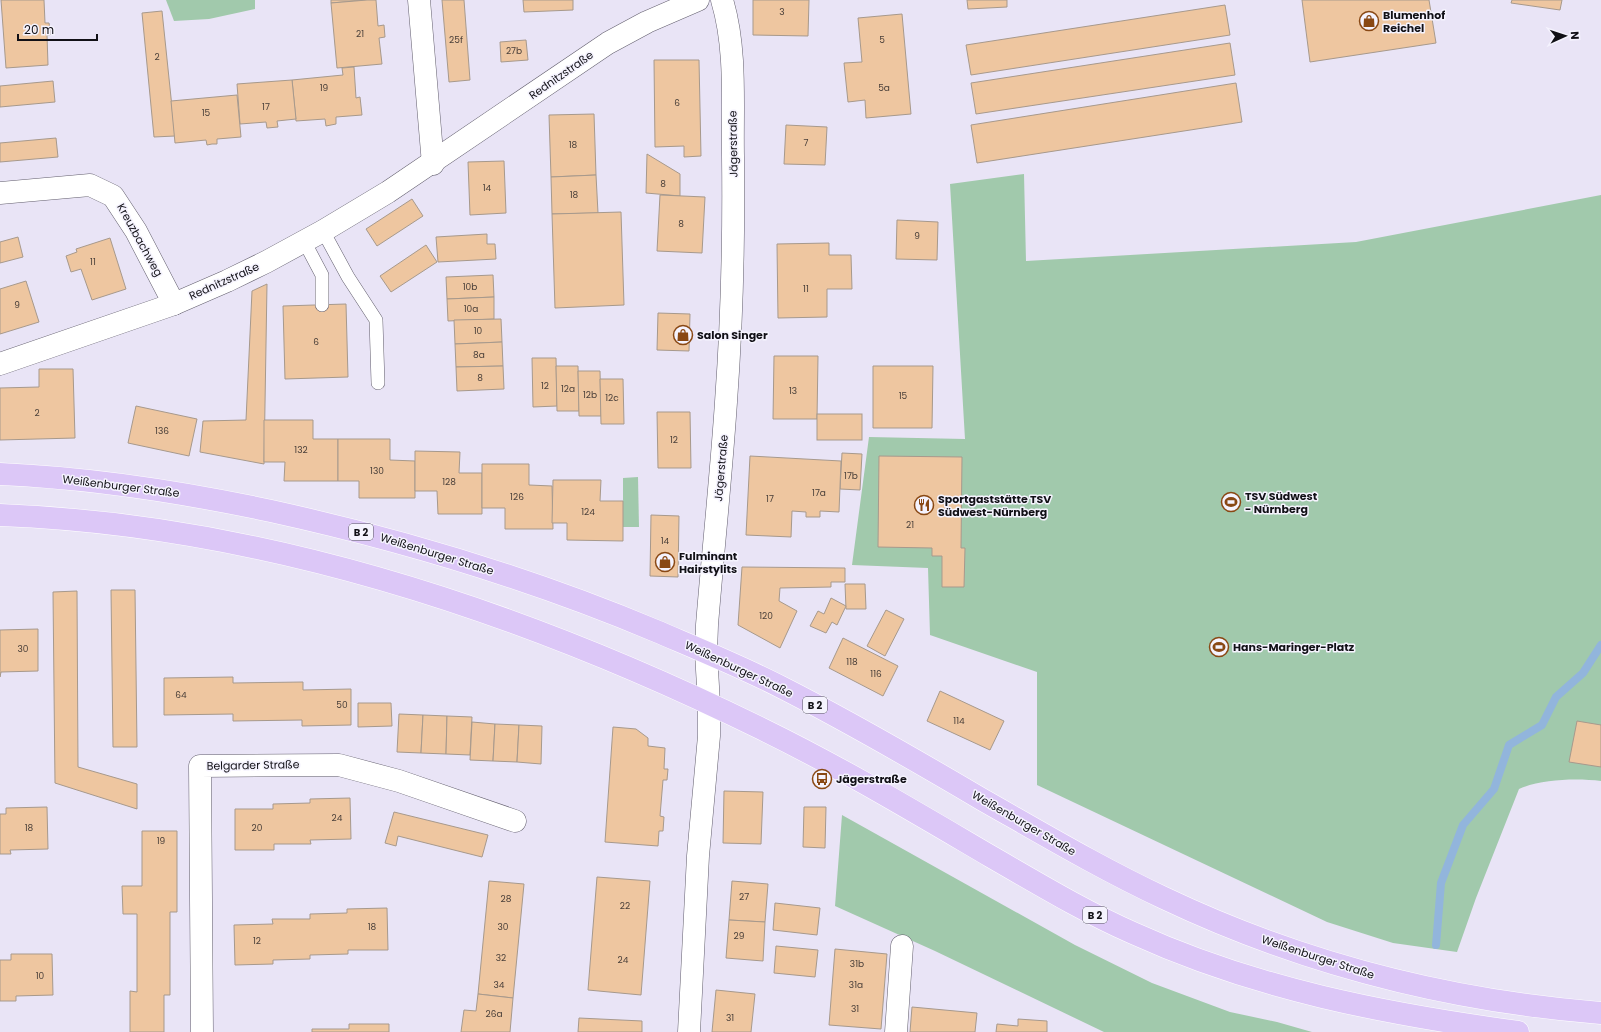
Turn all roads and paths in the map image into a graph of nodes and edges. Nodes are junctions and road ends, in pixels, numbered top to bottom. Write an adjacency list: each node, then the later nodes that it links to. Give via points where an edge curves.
1 (419, 0): 4 (street)
2 (698, 0): 4 (street, Rednitzstraße, via 647,22 608,43)
3 (722, 0): 13 (street, Jägerstraße, via 732,55 732,296)
4 (433, 164): 6 (street, Rednitzstraße)
5 (0, 193): 7 (street, Kreuzbachweg, via 90,185 114,196 136,231)
6 (314, 236): 7 (street, Rednitzstraße, via 247,272); 8 (lane, via 322,274); 10 (lane, via 348,277 376,320)
7 (174, 304): 9 (street, Rednitzstraße)
8 (322, 305)
9 (0, 364)
10 (378, 383)
11 (0, 474): 13 (main road, Weißenburger Straße / B 2, via 91,481 184,494 331,524 425,549 539,586)
12 (0, 515): 14 (main road, B 2, via 136,525 221,540 327,565 429,595 526,628 615,662)
13 (706, 652): 14 (street, Jägerstraße); 17 (main road, Weißenburger Straße / B 2, via 779,686 847,722 1096,864 1165,899 1226,925 1320,960 1401,982 1479,999 1556,1010)
14 (709, 704): 19 (street, Jägerstraße); 21 (main road, B 2, via 766,730 831,765 1028,879 1164,947 1237,974 1312,996 1415,1017)
15 (515, 821): 18 (street, Belgarder Straße, via 398,781 339,765 200,766)
16 (902, 946): 20 (street)
17 (1601, 1013)
18 (202, 1032)
19 (689, 1032)
20 (896, 1032)
21 (1518, 1032)

